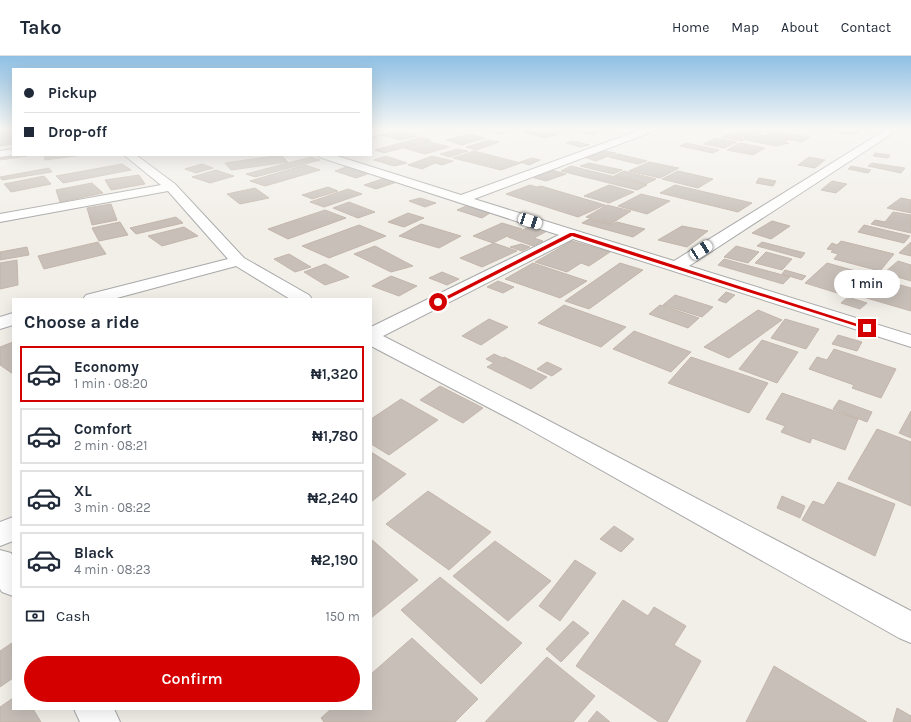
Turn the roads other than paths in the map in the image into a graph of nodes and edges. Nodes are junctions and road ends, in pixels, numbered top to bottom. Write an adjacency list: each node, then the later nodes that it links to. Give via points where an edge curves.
1 (136, 160): 5 (street)
2 (339, 160): 6 (street)
3 (566, 160): 6 (street)
4 (844, 160): 10 (street)
5 (171, 187): 7 (street); 9 (street)
6 (461, 199): 8 (street)
7 (0, 218)
8 (572, 234): 10 (street); 15 (street)
9 (238, 262): 11 (street); 12 (street)
10 (676, 267): 17 (street)
11 (96, 298)
12 (301, 298)
13 (12, 319): 14 (street)
14 (0, 323)
15 (372, 335)
16 (372, 337): 22 (street)
17 (911, 341)
18 (12, 529): 19 (street)
19 (0, 535)
20 (0, 562): 21 (street)
21 (12, 581)
22 (911, 628)
23 (94, 710): 24 (street)
24 (101, 722)

